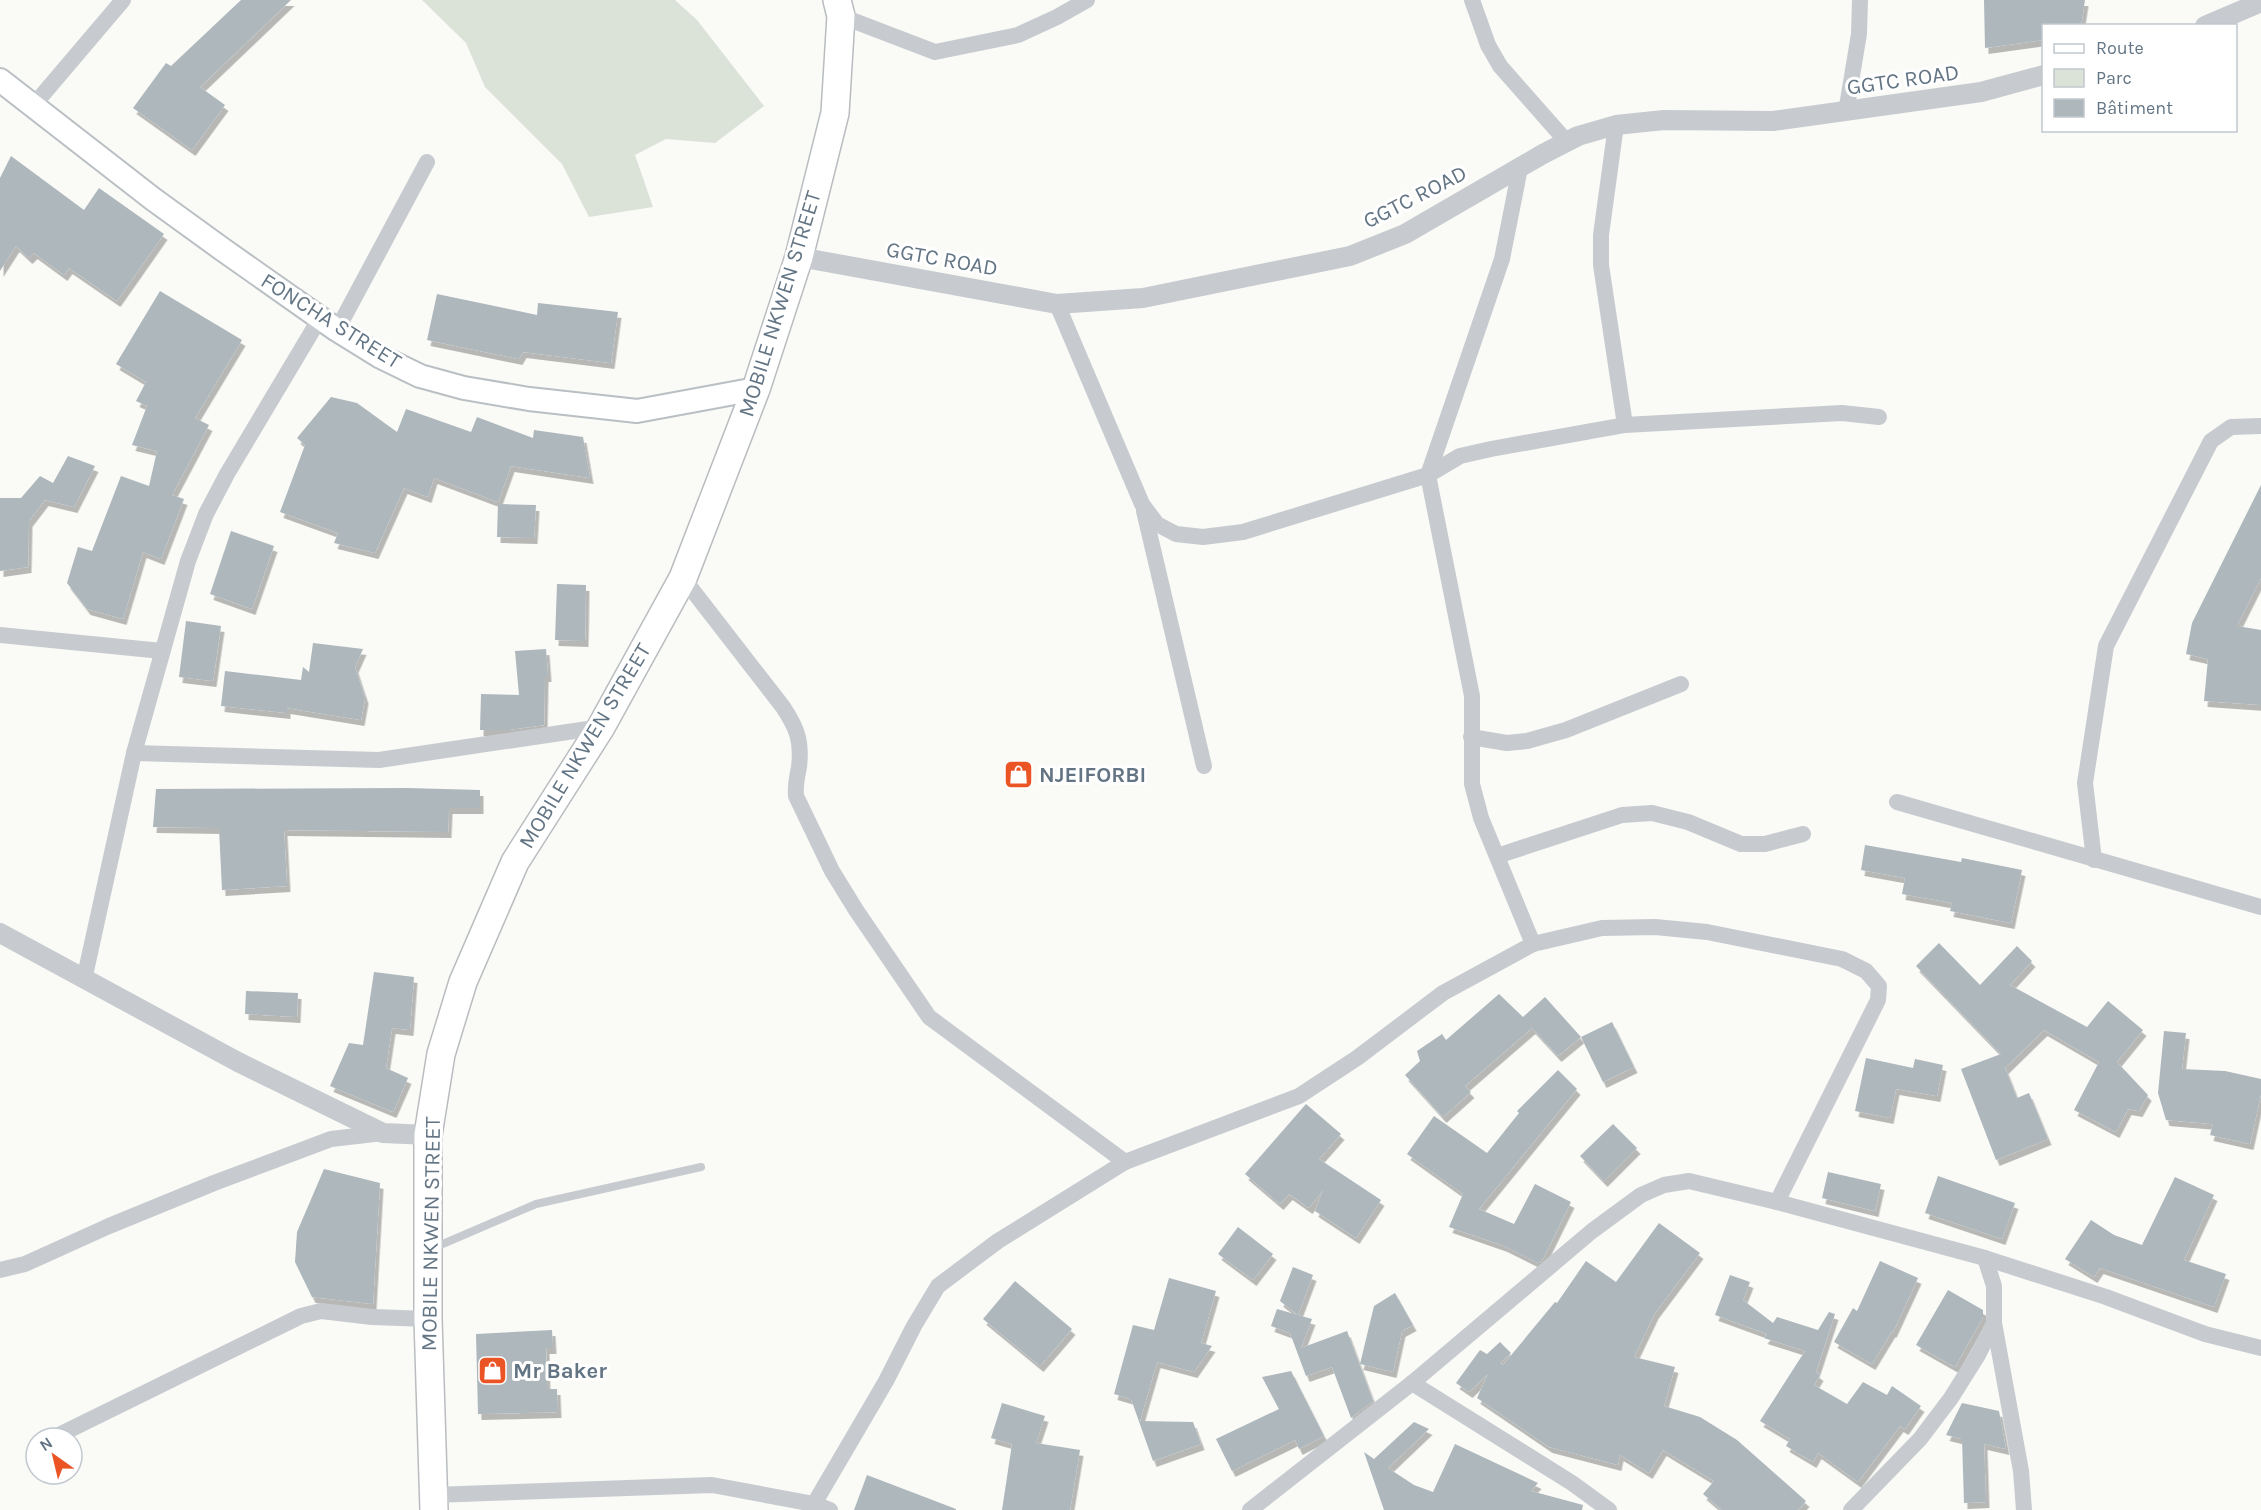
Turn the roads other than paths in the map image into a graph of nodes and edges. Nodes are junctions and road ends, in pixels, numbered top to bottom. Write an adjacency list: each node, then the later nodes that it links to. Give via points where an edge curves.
1 (123, 0): 10 (street)
2 (1087, 0): 6 (street, via 1018,35 935,52)
3 (1472, 0): 13 (street, via 1500,66)
4 (1860, 0): 11 (street, via 1859,34)
5 (2261, 2): 7 (street)
6 (839, 8): 16 (highway, MOBILE NKWEN STREET, via 835,113)
7 (2210, 24)
8 (2042, 75): 11 (street, GGTC ROAD, via 1981,93)
9 (0, 80): 10 (main road, FONCHA STREET)
10 (33, 106): 18 (main road, FONCHA STREET, via 153,199)
11 (1846, 112): 12 (street, GGTC ROAD, via 1773,122 1664,120)
12 (1616, 125): 13 (street, GGTC ROAD); 21 (street, via 1601,235 1601,265)
13 (1567, 142): 15 (street, GGTC ROAD)
14 (427, 162): 18 (street)
15 (1520, 168): 17 (street, GGTC ROAD, via 1406,234 1350,256 1143,298); 23 (street, via 1502,259)
16 (800, 257): 17 (street, GGTC ROAD); 19 (highway, MOBILE NKWEN STREET)
17 (1057, 304): 24 (street)
18 (329, 324): 19 (main road, FONCHA STREET, via 420,376 529,399 637,411); 27 (street, via 226,474 188,561)
19 (756, 389): 25 (highway, MOBILE NKWEN STREET)
20 (1879, 417): 21 (street, via 1842,413)
21 (1625, 425): 23 (street, via 1460,456)
22 (2261, 426): 36 (street, via 2231,427 2211,441 2106,646 2085,783)
23 (1428, 475): 24 (street, via 1243,532 1203,537 1176,534 1158,524); 30 (street, via 1472,696)
24 (1142, 504): 32 (street)
25 (683, 578): 29 (highway, MOBILE NKWEN STREET); 43 (street, via 796,726 800,743 796,796 855,910 929,1017)
26 (0, 635): 27 (street)
27 (162, 651): 31 (street)
28 (1681, 684): 30 (street, via 1566,730 1527,741 1507,743)
29 (601, 727): 31 (street, via 379,760); 42 (highway, MOBILE NKWEN STREET, via 515,862 463,982 441,1054)
30 (1471, 737): 35 (street, via 1472,784)
31 (134, 753): 40 (street)
32 (1204, 766)
33 (1897, 802): 36 (street)
34 (1803, 834): 35 (street, via 1765,844 1741,844 1688,822 1652,813 1622,815)
35 (1497, 856): 39 (street)
36 (2094, 860): 37 (street)
37 (2261, 907)
38 (0, 933): 40 (street)
39 (1533, 944): 43 (street, via 1443,993 1299,1096); 45 (street, via 1602,928 1655,927 1707,932 1842,959 1866,971 1879,986 1878,1000)
40 (84, 980): 41 (street)
41 (383, 1133): 42 (street); 48 (street, via 331,1139 193,1192 25,1264)
42 (428, 1135): 46 (highway, MOBILE NKWEN STREET)
43 (1125, 1162): 55 (street, via 998,1241 938,1286)
44 (701, 1167): 46 (lane, via 536,1204)
45 (1778, 1202): 47 (street); 52 (street, via 1689,1181 1641,1195 1592,1231)
46 (428, 1250): 49 (highway, MOBILE NKWEN STREET)
47 (1985, 1258): 50 (street, via 1994,1286); 51 (street, via 2205,1334)
48 (0, 1270)
49 (428, 1319): 53 (street, via 321,1311 301,1316); 54 (highway, MOBILE NKWEN STREET)
50 (1994, 1323): 59 (street, via 1957,1389 1920,1439); 60 (street, via 2021,1471)
51 (2261, 1348)
52 (1412, 1383): 57 (street); 58 (street)
53 (77, 1426)
54 (434, 1503): 55 (street, via 712,1485)
55 (813, 1504): 56 (street)
56 (830, 1510)
57 (1250, 1510)
58 (1609, 1510)
59 (1851, 1510)
60 (2024, 1510)

